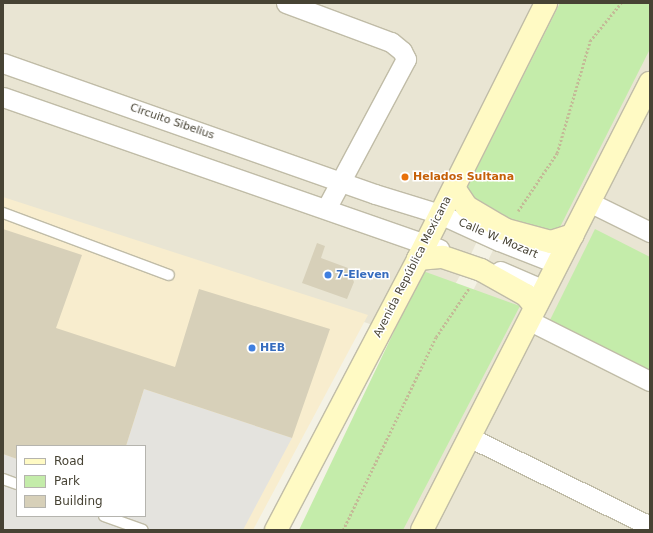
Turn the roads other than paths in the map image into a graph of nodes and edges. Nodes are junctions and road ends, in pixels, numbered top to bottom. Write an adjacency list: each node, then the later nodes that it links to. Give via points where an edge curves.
1 (286, 3): 6 (street, via 391,42 402,51 406,59)
2 (546, 3): 7 (main road, Avenida República Mexicana)
3 (3, 63): 6 (street, Circuito Sibelius)
4 (650, 84): 8 (main road)
5 (3, 97): 9 (street)
6 (341, 181): 9 (street); 11 (street, Circuito Sibelius)
7 (454, 188): 11 (main road, Avenida República Mexicana); 13 (main road, via 467,207 506,230 551,242)
8 (591, 202): 12 (street); 13 (main road)
9 (326, 209): 14 (street)
10 (3, 213): 16 (lane)
11 (440, 214): 14 (main road, Avenida República Mexicana); 15 (street, Calle W. Mozart)
12 (650, 232)
13 (573, 234): 15 (main road)
14 (421, 251): 17 (main road, via 481,270 526,295); 25 (main road, Avenida República Mexicana)
15 (558, 264): 17 (main road)
16 (169, 275)
17 (536, 306): 18 (street); 19 (main road)
18 (650, 381)
19 (469, 437): 23 (street); 26 (main road)
20 (3, 479): 21 (lane)
21 (16, 484)
22 (107, 517): 24 (lane)
23 (650, 526)
24 (142, 530)
25 (276, 530)
26 (422, 530)

